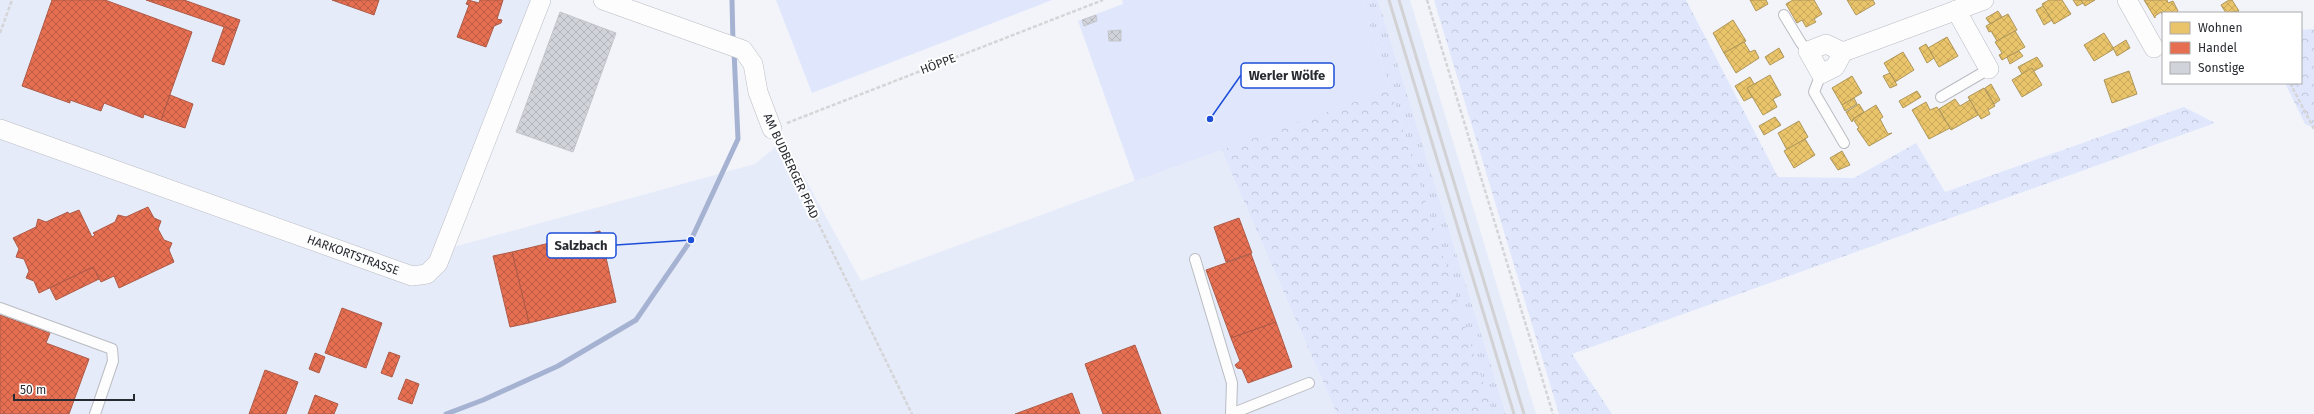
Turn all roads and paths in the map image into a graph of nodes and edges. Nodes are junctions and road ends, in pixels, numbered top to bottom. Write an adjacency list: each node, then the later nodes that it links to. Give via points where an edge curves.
1 (12, 0): 10 (path)
2 (541, 0): 18 (street, HARKORTSTRASSE, via 438,263 427,274 412,276)
3 (603, 0): 19 (street, AM BUDBERGER PFAD, via 742,50 753,64 758,92)
4 (1103, 0): 19 (path, HÖPPE)
5 (1427, 0): 28 (path)
6 (1984, 0): 8 (street)
7 (2126, 0): 11 (street)
8 (1956, 10): 13 (street); 14 (street)
9 (1784, 14): 12 (lane, via 1800,43)
10 (0, 34)
11 (2154, 48)
12 (1808, 51): 13 (street, via 1826,44); 15 (street)
13 (1843, 52): 15 (street, via 1835,67)
14 (1989, 69): 17 (lane)
15 (1821, 74): 21 (lane, via 1814,92)
16 (2291, 84): 20 (path)
17 (1941, 97)
18 (0, 129)
19 (772, 129): 26 (path, AM BUDBERGER PFAD)
20 (2314, 129)
21 (1844, 143)
22 (1194, 259): 27 (lane, via 1232,383)
23 (0, 308): 25 (lane, via 112,349 112,362)
24 (1310, 383): 27 (lane)
25 (95, 414)
26 (912, 414)
27 (1231, 414)
28 (1553, 414)

